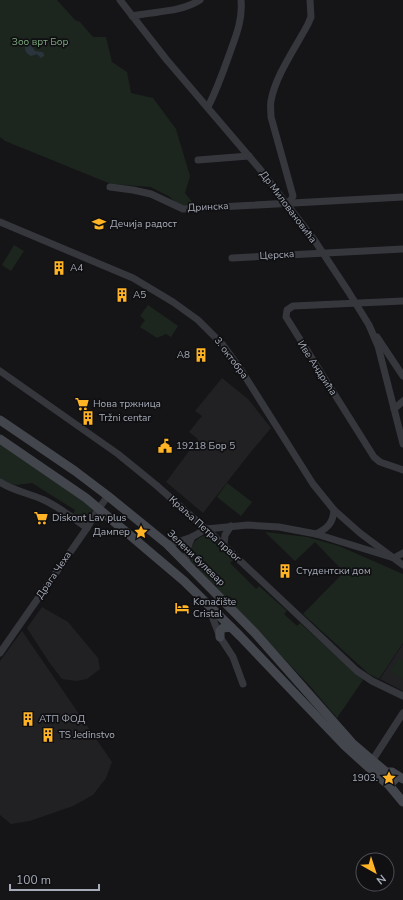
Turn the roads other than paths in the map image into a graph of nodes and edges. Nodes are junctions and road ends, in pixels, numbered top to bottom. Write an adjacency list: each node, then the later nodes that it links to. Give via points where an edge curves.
1 (120, 0): 5 (street, Др Миловановића)
2 (200, 0): 5 (street, via 176,10)
3 (241, 0): 6 (street, via 237,34)
4 (310, 0): 11 (street, via 311,17 284,68 270,103 271,117 293,196)
5 (132, 16): 6 (street, Др Миловановића)
6 (208, 107): 7 (street, Др Миловановића)
7 (249, 156): 8 (street); 11 (street, Др Миловановића)
8 (198, 160)
9 (110, 187): 11 (street, Дринска, via 151,194 184,209)
10 (403, 197): 11 (street, Дринска)
11 (287, 203): 14 (street, Др Миловановића)
12 (1, 223): 30 (street, 3. октобра, via 133,278 198,320 223,345 242,370 313,484)
13 (403, 249): 14 (street, Церска)
14 (323, 253): 15 (street, Церска); 17 (street, Др Миловановића)
15 (232, 258)
16 (403, 301): 17 (street)
17 (355, 303): 18 (street, Др Миловановића); 26 (street, Иве Андрића, via 293,306 286,310 286,319 374,457 380,462)
18 (369, 325): 20 (street); 22 (street, Др Миловановића, via 382,358)
19 (0, 371): 33 (street, Краља Петра првог, via 124,458)
20 (403, 376)
21 (403, 401): 22 (street)
22 (394, 409): 25 (street, Др Миловановића)
23 (0, 420): 28 (street, Зелени булевар)
24 (0, 439): 29 (street, Зелени булевар)
25 (403, 444)
26 (403, 470)
27 (0, 482): 32 (street, via 8,488 45,500)
28 (108, 496): 29 (street, Драга Чеха); 36 (street, Зелени булевар)
29 (99, 508): 32 (street, Драга Чеха); 42 (street, Зелени булевар)
30 (334, 510): 34 (street, via 328,528); 39 (street, 3. октобра)
31 (231, 526): 33 (street); 34 (street, via 279,527); 37 (street, via 225,535)
32 (87, 528): 45 (street, Драга Чеха)
33 (206, 529): 35 (street); 37 (street, Краља Петра првог)
34 (316, 534): 39 (street)
35 (192, 538): 36 (street); 40 (street, via 186,552)
36 (167, 544): 40 (street, Зелени булевар)
37 (224, 545): 47 (street, Краља Петра првог, via 357,671)
38 (403, 553): 39 (street)
39 (394, 558): 41 (street, 3. октобра)
40 (187, 564): 49 (street, Зелени булевар, via 269,648 347,738)
41 (403, 565)
42 (206, 601): 43 (street, Зелени булевар); 44 (street)
43 (231, 627): 44 (street, via 223,628); 50 (street, Зелени булевар, via 345,746)
44 (220, 636): 46 (street, via 233,657)
45 (0, 653)
46 (243, 684)
47 (403, 696)
48 (403, 713): 49 (street)
49 (372, 761): 50 (street, Зелени булевар)
50 (392, 778): 51 (street, Зелени булевар); 52 (street); 53 (street)
51 (403, 786)
52 (403, 794)
53 (403, 802)

